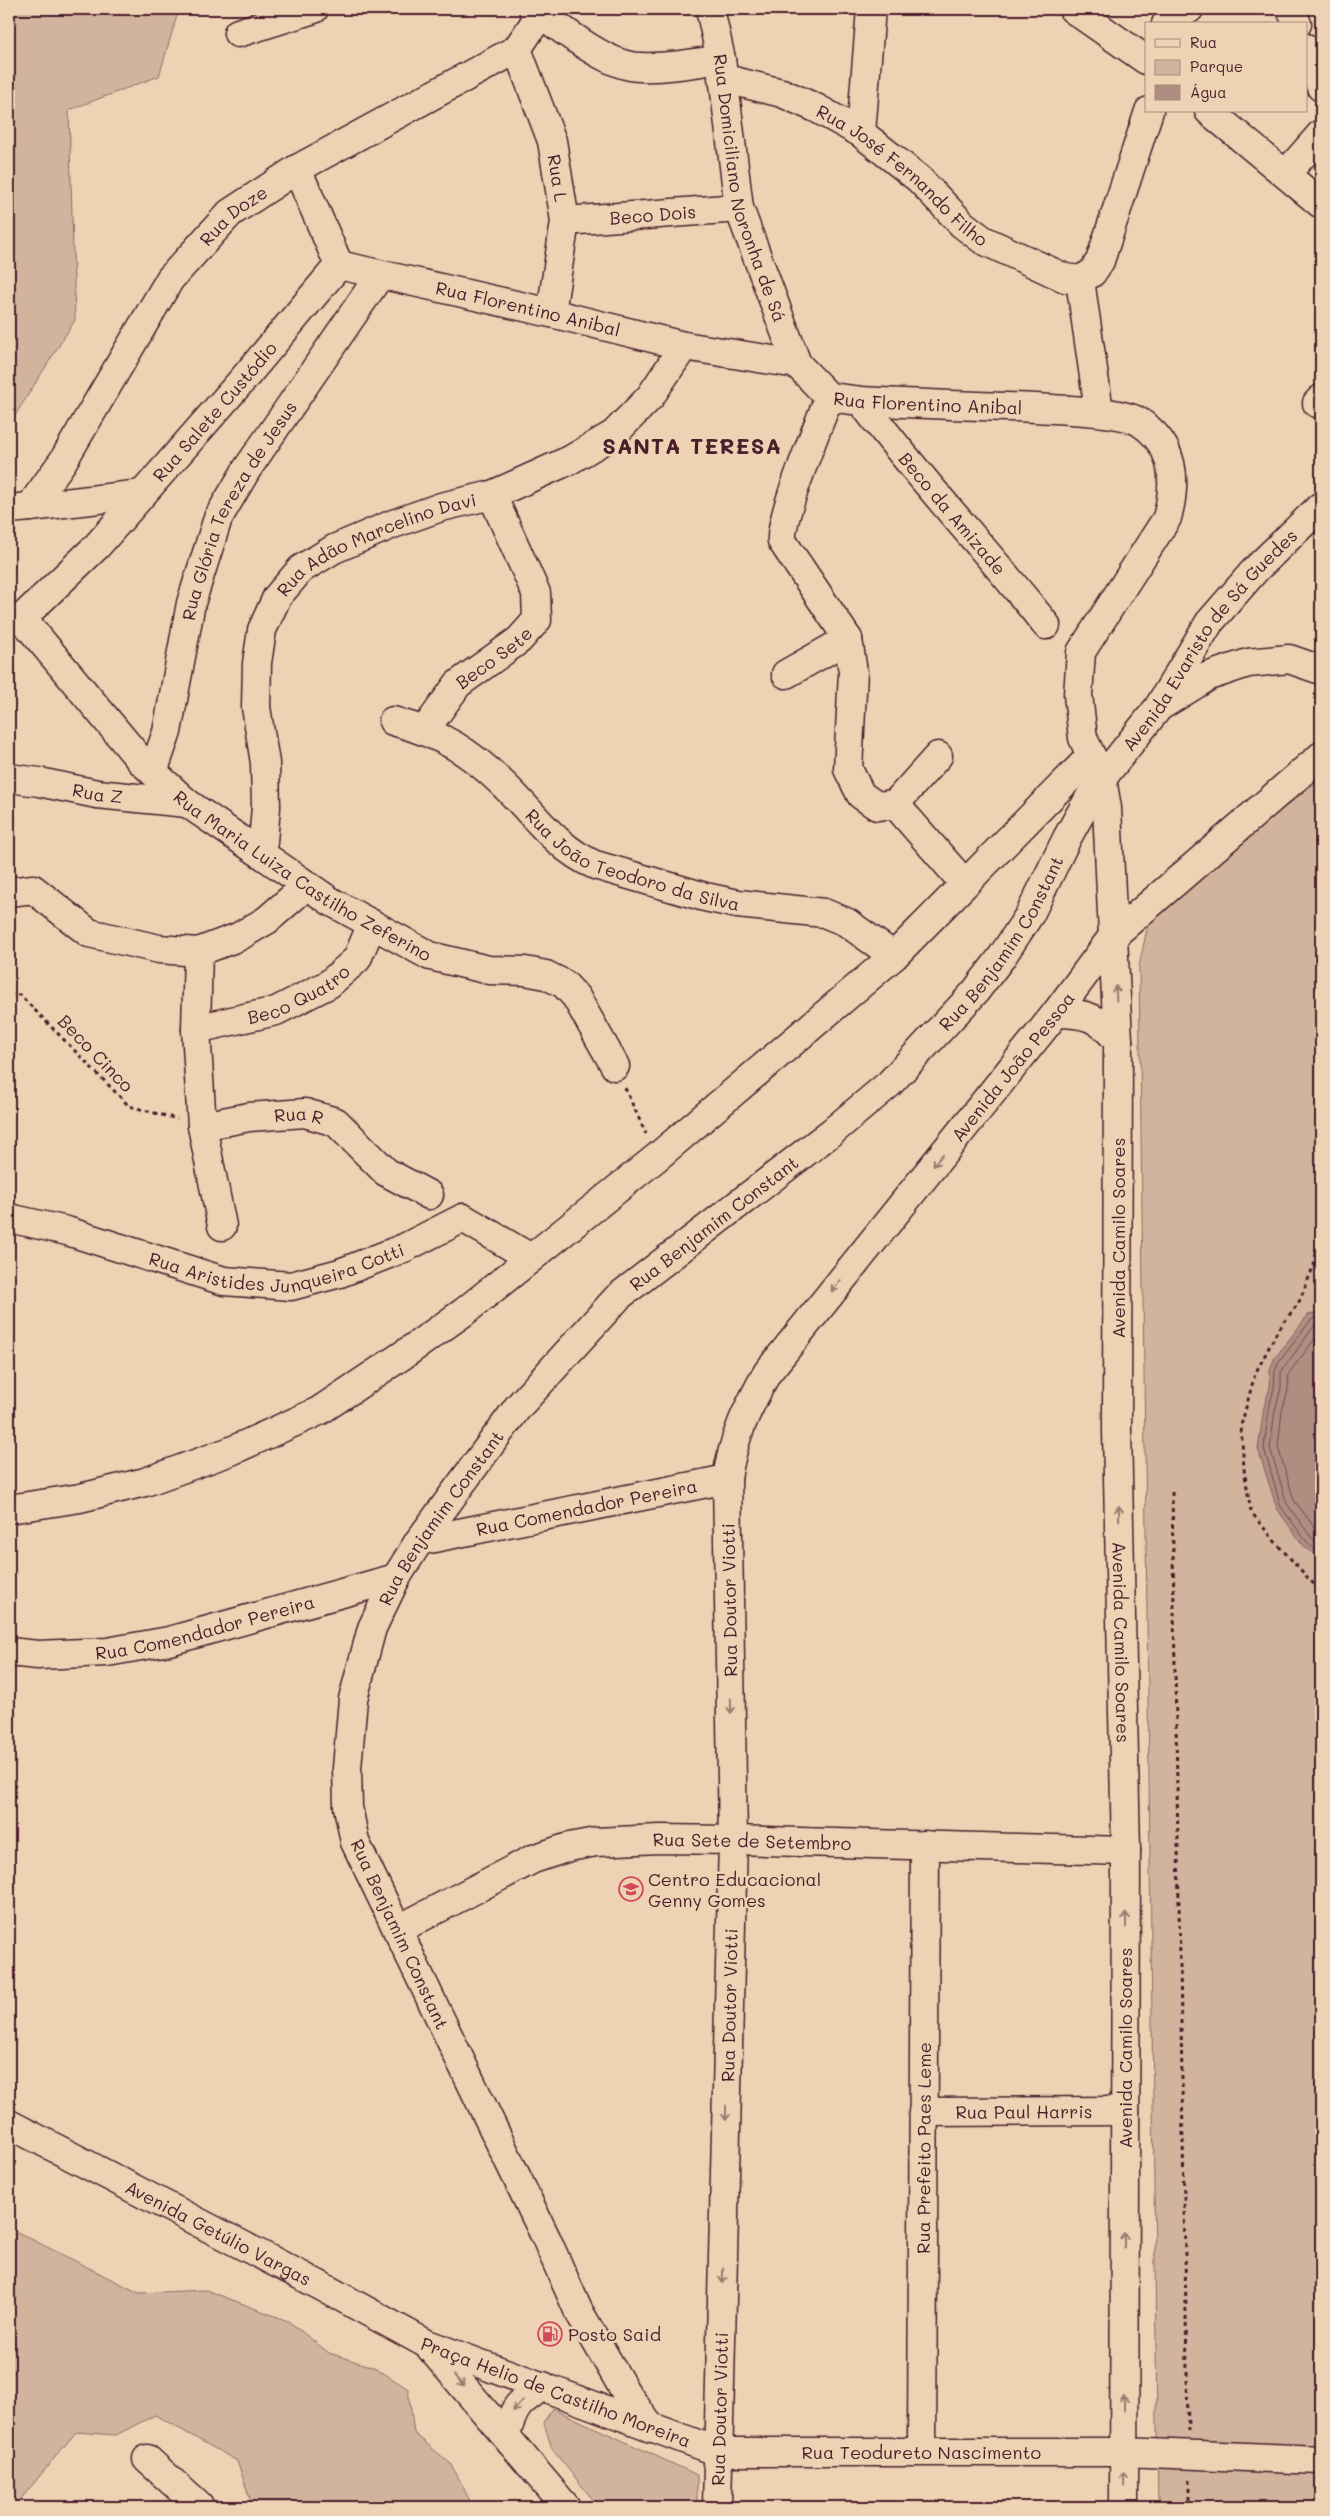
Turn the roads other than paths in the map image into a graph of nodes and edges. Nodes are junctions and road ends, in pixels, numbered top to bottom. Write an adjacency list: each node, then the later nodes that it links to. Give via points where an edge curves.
1 (314, 9): 10 (street)
2 (710, 9): 14 (street, Rua Domiciliano Noronha de Sá)
3 (871, 9): 18 (street)
4 (1073, 9): 11 (street)
5 (1189, 9): 8 (street)
6 (1291, 9): 9 (street)
7 (539, 10): 12 (street, Rua Doze); 14 (street, Rua José Fernando Filho, via 622,64)
8 (1169, 22)
9 (1296, 22)
10 (238, 33)
11 (1141, 48)
12 (517, 49): 20 (street, Rua Doze); 24 (street, Rua L, via 552,140)
13 (1308, 53): 15 (street)
14 (722, 68): 18 (street, Rua José Fernando Filho, via 816,108); 23 (street, Rua Domiciliano Noronha de Sá)
15 (1321, 87)
16 (1149, 112): 27 (street, via 1100,262 1092,273)
17 (1210, 112): 21 (street)
18 (861, 133): 27 (street, Rua José Fernando Filho, via 919,179 962,224 983,240 1064,278)
19 (1321, 134): 21 (street)
20 (297, 168): 25 (street); 37 (street, Rua Doze, via 230,213 170,279 63,460)
21 (1286, 174): 22 (street)
22 (1321, 204)
23 (739, 208): 24 (street, Beco Dois); 30 (street, Rua Domiciliano Noronha de Sá)
24 (565, 221): 28 (street, Rua L)
25 (339, 265): 26 (street, Rua Florentino Anibal); 34 (street, Rua Salete Custódio)
26 (380, 275): 28 (street, Rua Florentino Anibal); 48 (street, Rua Glória Tereza de Jesus, via 247,469 218,518 191,603 167,732)
27 (1080, 280): 33 (street)
28 (551, 313): 29 (street, Rua Florentino Anibal)
29 (684, 346): 30 (street, Rua Florentino Anibal); 35 (street, Rua Adão Marcelino Davi, via 650,397 614,434 570,460)
30 (797, 364): 31 (street, Rua Florentino Anibal)
31 (829, 397): 32 (street, Rua Florentino Anibal); 40 (street, via 781,534 784,546)
32 (861, 401): 33 (street, Rua Florentino Anibal); 39 (street, Beco da Amizade, via 893,444 1001,567)
33 (1099, 412): 49 (street, Rua Florentino Anibal, via 1139,421 1157,435 1173,470 1173,496 1167,518 1081,652 1078,695 1083,738)
34 (142, 494): 37 (street); 38 (street, Rua Salete Custódio, via 97,546)
35 (492, 495): 45 (street, Beco Sete, via 536,593 537,620 519,640 458,684); 54 (street, Rua Adão Marcelino Davi, via 392,524 334,549 301,569 277,597 262,630 257,662 256,706 265,764)
36 (1321, 506): 43 (street, Avenida Evaristo de Sá Guedes, via 1228,599 1209,623)
37 (19, 508)
38 (15, 619): 48 (street, Rua Maria Luiza Castilho Zeferino)
39 (1046, 625)
40 (848, 639): 42 (street); 53 (street, via 854,672 848,769 860,795 877,806)
41 (1321, 670): 43 (street, via 1289,659 1248,663 1209,676)
42 (786, 674)
43 (1158, 708): 49 (street, Avenida Evaristo de Sá Guedes)
44 (393, 720): 45 (street, Rua João Teodoro da Silva)
45 (425, 730): 61 (street, Rua João Teodoro da Silva, via 455,744 483,765 577,858 705,897 766,908 824,913 846,922)
46 (938, 756): 53 (street)
47 (1321, 756): 59 (street, Avenida João Pessoa)
48 (147, 766): 51 (street, Rua Glória Tereza de Jesus); 52 (street, Rua Maria Luiza Castilho Zeferino)
49 (1096, 767): 55 (street); 59 (street, Avenida Camilo Soares, via 1107,808); 74 (street, Rua Benjamim Constant, via 1067,838 1030,914 1001,958 949,1021 888,1084 833,1131 618,1298 518,1407)
50 (9, 778): 51 (street, Rua Z)
51 (117, 796): 52 (street, Rua Z)
52 (187, 803): 54 (street, Rua Maria Luiza Castilho Zeferino)
53 (895, 804): 55 (street)
54 (262, 854): 56 (street, Rua Maria Luiza Castilho Zeferino)
55 (964, 883): 61 (street)
56 (306, 886): 58 (street, Rua Maria Luiza Castilho Zeferino); 60 (street, via 267,920 238,937)
57 (9, 892): 60 (street, via 33,889 89,932 159,949)
58 (372, 924): 63 (street, Beco Quatro, via 357,960 329,984 276,1010); 65 (street, Rua Maria Luiza Castilho Zeferino, via 430,956 489,970 525,970 564,984 576,997)
59 (1112, 936): 62 (street, Avenida João Pessoa); 64 (street, Avenida Camilo Soares, one-way to 59)
60 (198, 952): 63 (street)
61 (894, 956): 70 (street, via 656,1158)
62 (1056, 1013): 64 (street, via 1079,1013 1091,1017 1105,1025); 71 (street, Avenida João Pessoa, one-way to 71, via 767,1372)
63 (196, 1029): 66 (street)
64 (1118, 1041): 79 (street, Avenida Camilo Soares, one-way to 64, via 1117,1430)
65 (615, 1066)
66 (202, 1126): 67 (street, Rua R, via 248,1117 305,1112 336,1122 386,1172); 69 (street)
67 (429, 1195)
68 (9, 1218): 70 (street, Rua Aristides Junqueira Cotti, via 67,1231 224,1281 299,1284 340,1273 404,1248 463,1218)
69 (222, 1226)
70 (532, 1258): 73 (street, via 464,1312 319,1411 231,1451 145,1482 80,1498)
71 (743, 1415): 72 (street, Rua Doutor Viotti, via 731,1450)
72 (727, 1479): 74 (street, Rua Comendador Pereira); 77 (street, Rua Doutor Viotti, one-way to 77)
73 (9, 1509)
74 (419, 1541): 75 (street, Rua Benjamim Constant)
75 (396, 1578): 76 (street, Rua Comendador Pereira, via 169,1641 107,1652 38,1655); 80 (street, Rua Benjamim Constant, via 372,1628 353,1699 347,1768 348,1807 355,1842)
76 (9, 1652)
77 (733, 1840): 78 (street, Rua Sete de Setembro); 80 (street, Rua Sete de Setembro, via 660,1839 596,1842 569,1847 533,1859); 89 (street, Rua Doutor Viotti, one-way to 89)
78 (925, 1845): 79 (street, Rua Sete de Setembro); 82 (street, Rua Prefeito Paes Leme)
79 (1126, 1851): 81 (street, Avenida Camilo Soares, one-way to 79)
80 (396, 1930): 86 (street, Rua Benjamim Constant, via 578,2310 626,2393)
81 (1125, 2111): 82 (street, Rua Paul Harris); 90 (street, Avenida Camilo Soares, one-way to 81)
82 (923, 2112): 88 (street, Rua Prefeito Paes Leme)
83 (9, 2124): 84 (street, Avenida Getúlio Vargas)
84 (427, 2344): 85 (street, Praça Helio de Castilho Moreira); 87 (street, Praça Helio de Castilho Moreira, one-way to 87)
85 (543, 2386): 86 (street, Praça Helio de Castilho Moreira); 87 (street, one-way to 87, via 518,2405)
86 (651, 2428): 89 (street, Praça Helio de Castilho Moreira)
87 (506, 2435): 94 (street, Praça Helio de Castilho Moreira)
88 (922, 2450): 89 (street, Rua Teodureto Nascimento); 90 (street, Rua Teodureto Nascimento)
89 (719, 2452): 95 (street, Rua Doutor Viotti)
90 (1123, 2452): 92 (street, Rua Teodureto Nascimento); 96 (street, Avenida Camilo Soares, one-way to 90)
91 (147, 2459): 93 (street)
92 (1321, 2460)
93 (200, 2507)
94 (566, 2507)
95 (717, 2507)
96 (1124, 2507)

